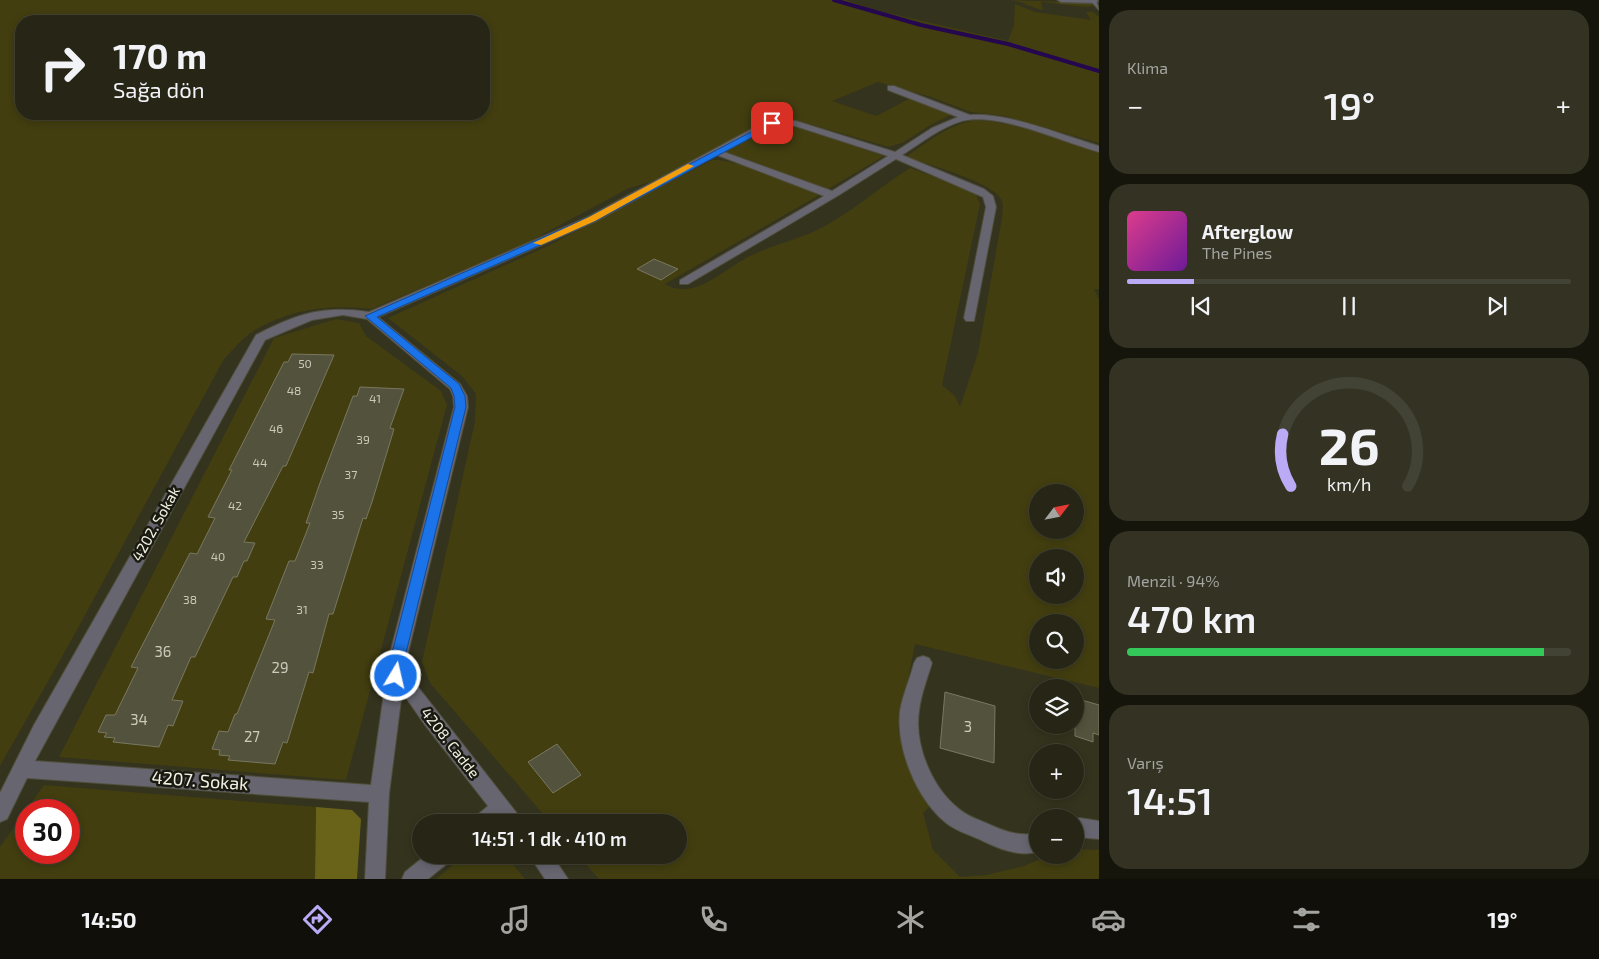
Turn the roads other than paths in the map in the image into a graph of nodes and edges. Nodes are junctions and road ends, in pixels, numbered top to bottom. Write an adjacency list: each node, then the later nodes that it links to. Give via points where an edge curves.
1 (1061, 0): 2 (lane)
2 (1094, 1): 3 (street)
3 (1099, 8)
4 (891, 88): 5 (street)
5 (970, 118): 6 (street, via 1003,120); 8 (street, via 936,130)
6 (1099, 149)
7 (716, 152): 8 (street, via 766,125 782,122 880,149); 9 (street); 11 (street, via 592,219)
8 (894, 156): 9 (street); 12 (street, via 971,185 988,196 991,207)
9 (832, 195): 10 (street)
10 (684, 282)
11 (370, 316): 13 (street, via 455,386 461,407); 15 (street, 4202. Sokak, via 340,312 310,317 260,338 40,731)
12 (970, 318)
13 (398, 657): 16 (street); 18 (street, 4208. Cadde, via 415,698)
14 (923, 663): 21 (street, via 908,716 912,750 930,789 950,814 974,828 1004,841)
15 (22, 769): 16 (street, 4207. Sokak); 17 (street, 4202. Sokak)
16 (379, 794): 24 (street)
17 (0, 813)
18 (505, 814)
19 (1084, 828): 20 (street)
20 (1099, 830)
21 (1029, 845)
22 (431, 864): 25 (street)
23 (546, 864): 26 (street)
24 (375, 879)
25 (412, 879)
26 (558, 879)

